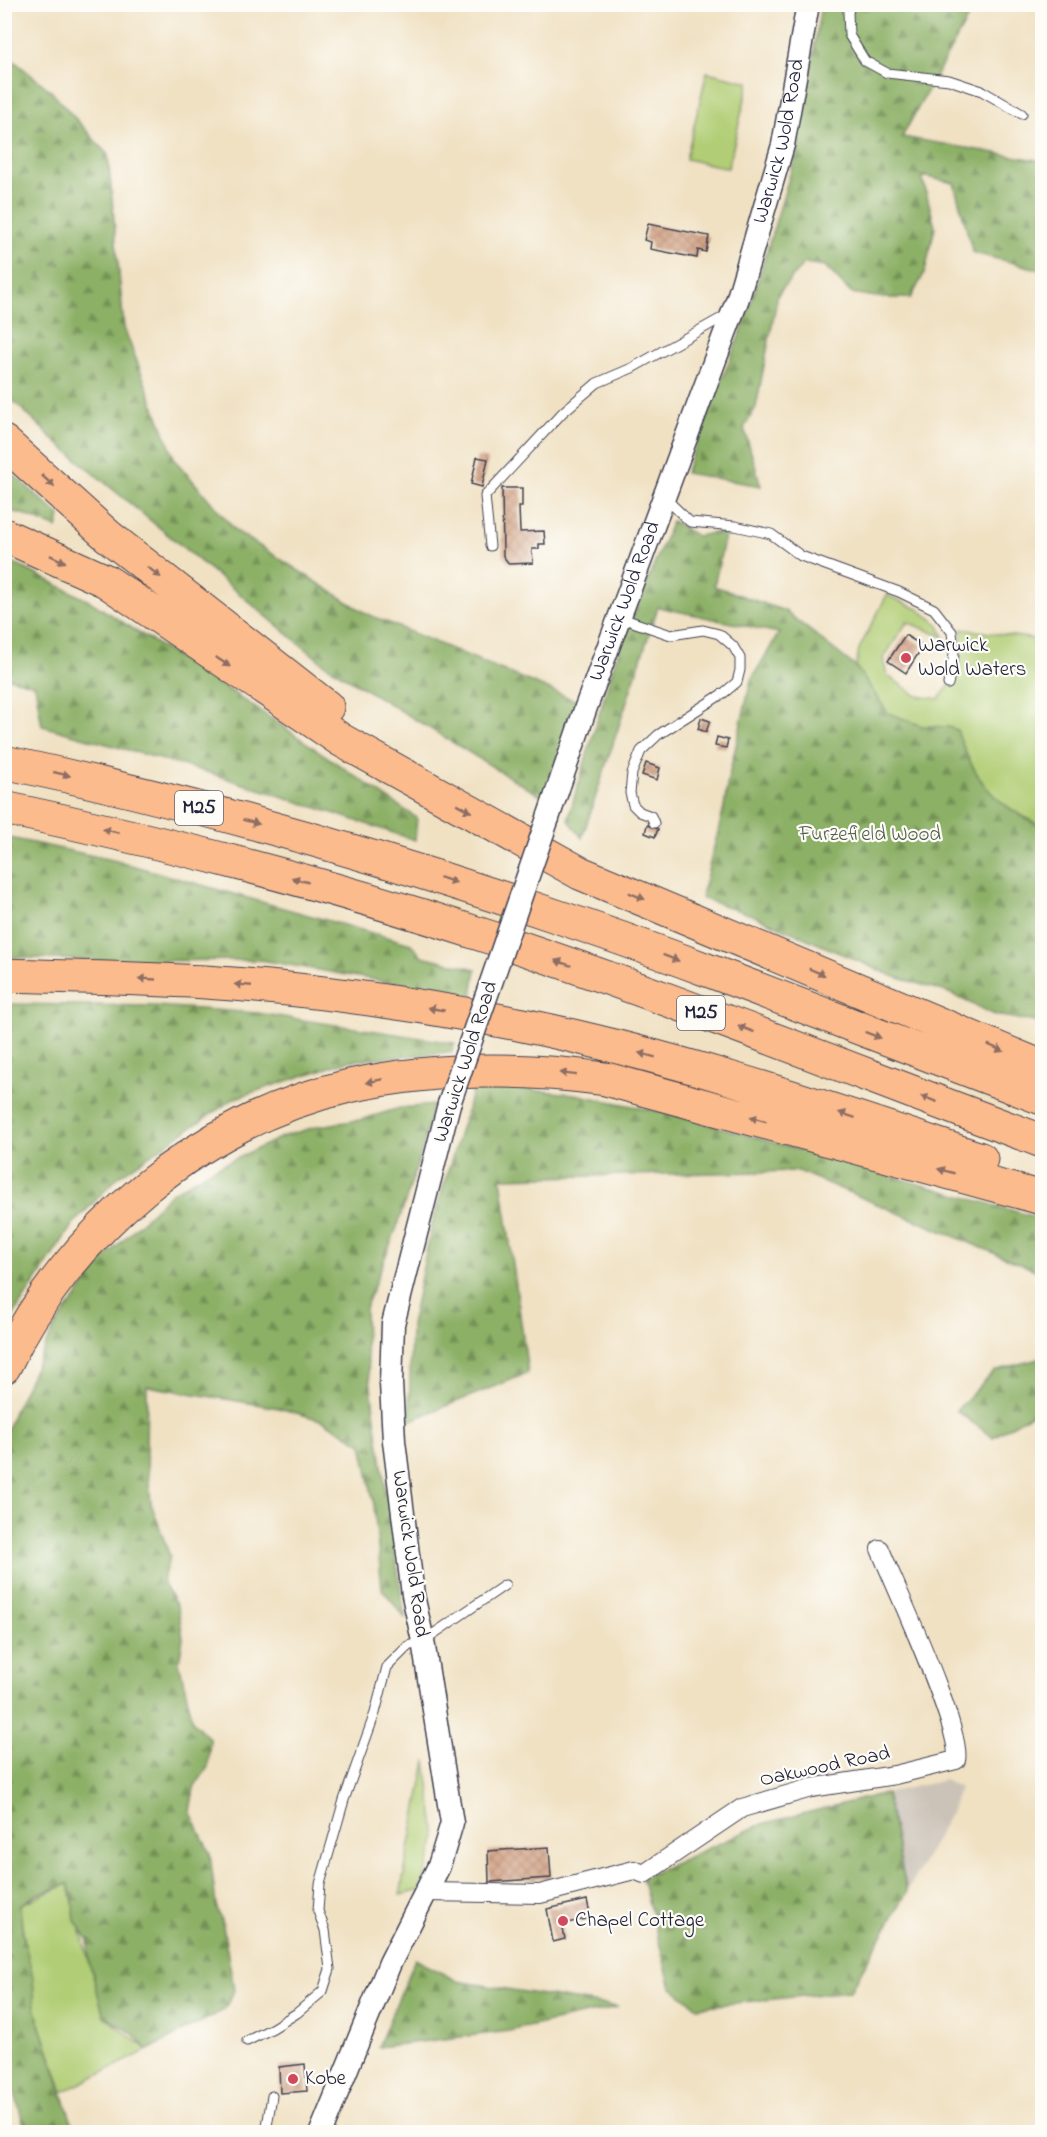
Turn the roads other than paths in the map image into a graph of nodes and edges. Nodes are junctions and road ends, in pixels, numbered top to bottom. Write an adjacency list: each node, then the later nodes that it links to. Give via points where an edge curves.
1 (808, 4): 4 (street, Warwick Wold Road, via 783,145)
2 (851, 4): 3 (lane, via 849,35 865,61 886,72 949,80 981,91)
3 (1022, 114)
4 (732, 312): 6 (street, Warwick Wold Road); 8 (lane, via 632,368 597,383 563,412 485,496)
5 (4, 442): 12 (highway, one-way to 12, via 108,536 348,723)
6 (664, 497): 9 (street, Warwick Wold Road); 10 (lane, via 690,522 771,534 801,556 934,609 952,632 954,655)
7 (4, 535): 12 (highway, one-way to 12, via 106,581 341,740)
8 (490, 546)
9 (621, 618): 14 (lane, via 671,635 703,630 719,634 740,658 737,682 658,735 641,751 632,773 630,794 633,805 651,816); 24 (street, Warwick Wold Road, bridge, via 586,707 449,1104 393,1324 394,1441 413,1594)
10 (948, 684)
11 (4, 762): 17 (highway, M25, one-way to 17, via 213,811 468,886 634,944)
12 (413, 779): 16 (highway, one-way to 16, via 580,873)
13 (4, 808): 18 (highway, M25, one-way to 13, via 492,938 267,870)
14 (654, 823)
15 (4, 975): 19 (highway, one-way to 15, via 704,1070 524,1025 431,1008 271,988)
16 (1042, 1067)
17 (1042, 1098)
18 (1042, 1141)
19 (1042, 1178)
20 (1042, 1198): 21 (highway, one-way to 21, via 606,1079 532,1070 437,1072 383,1079 336,1090 264,1116 172,1168 108,1222 70,1264 28,1322)
21 (4, 1367)
22 (880, 1549): 25 (street, Oakwood Road, via 949,1716 958,1753 956,1760 895,1775 811,1788 742,1809 644,1874 634,1870 540,1894)
23 (506, 1585): 24 (lane)
24 (423, 1641): 25 (street, Warwick Wold Road, via 452,1823); 26 (lane, via 408,1646 387,1667 344,1800 320,1884 318,1911 325,1930 330,1969 323,1991 297,2013)
25 (428, 1892): 29 (street, Warwick Wold Road, via 390,1963)
26 (248, 2041)
27 (272, 2096): 28 (lane)
28 (266, 2133)
29 (321, 2133)

